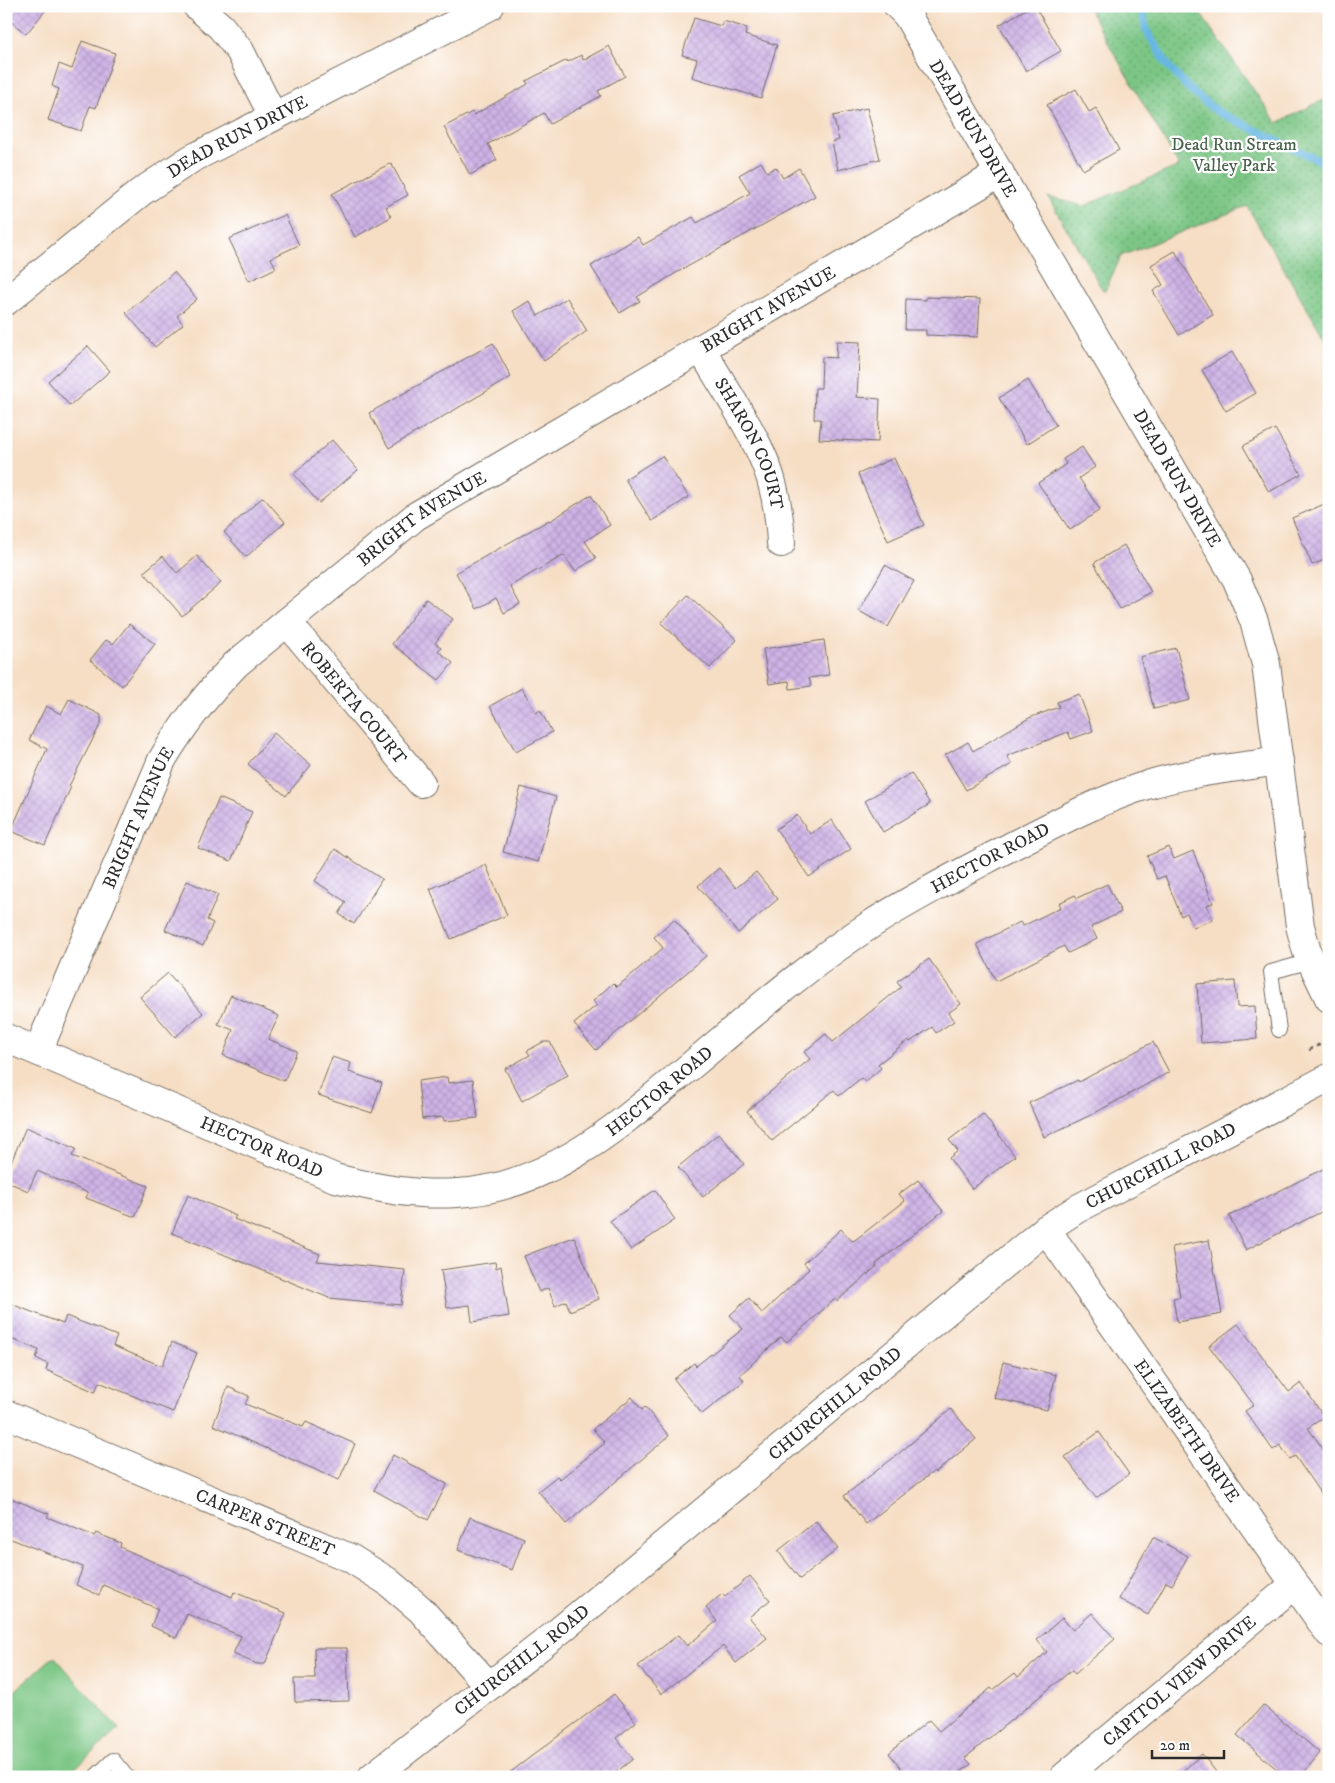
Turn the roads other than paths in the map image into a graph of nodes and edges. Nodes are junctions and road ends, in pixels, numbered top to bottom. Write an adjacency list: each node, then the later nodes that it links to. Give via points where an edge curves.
1 (197, 6): 4 (street, via 221,27 240,51)
2 (490, 6): 4 (street, DEAD RUN DRIVE)
3 (898, 6): 5 (street, DEAD RUN DRIVE, via 908,15)
4 (273, 116): 6 (street, DEAD RUN DRIVE, via 191,160 141,192)
5 (1000, 173): 7 (street, BRIGHT AVENUE); 10 (street, DEAD RUN DRIVE, via 1237,580 1254,621 1266,664)
6 (6, 301)
7 (701, 348): 8 (street, SHARON COURT, via 768,471 779,511); 9 (street, BRIGHT AVENUE, via 416,516)
8 (781, 543)
9 (287, 622): 11 (street, ROBERTA COURT); 16 (street, BRIGHT AVENUE, via 236,664 184,722 162,760)
10 (1279, 761): 12 (street, DEAD RUN DRIVE, via 1300,926); 16 (street, HECTOR ROAD, via 1148,785 1111,798 930,889 869,925 805,971 583,1151 503,1185 460,1193 419,1194 336,1178)
11 (421, 783)
12 (1311, 960): 13 (street, DEAD RUN DRIVE); 14 (lane, via 1271,972)
13 (1329, 998)
14 (1279, 1030)
15 (6, 1038): 16 (street, HECTOR ROAD)
16 (38, 1051)
17 (1329, 1078): 18 (street, CHURCHILL ROAD, via 1077,1208)
18 (1046, 1228): 20 (street, ELIZABETH DRIVE); 22 (street, CHURCHILL ROAD)
19 (6, 1414): 22 (street, CARPER STREET, via 350,1558 387,1581 420,1609)
20 (1295, 1584): 21 (street, ELIZABETH DRIVE); 26 (street, CAPITOL VIEW DRIVE)
21 (1329, 1633)
22 (489, 1686): 25 (street, CHURCHILL ROAD)
23 (95, 1777): 24 (lane, via 112,1760)
24 (127, 1777)
25 (372, 1777)
26 (1064, 1777)

